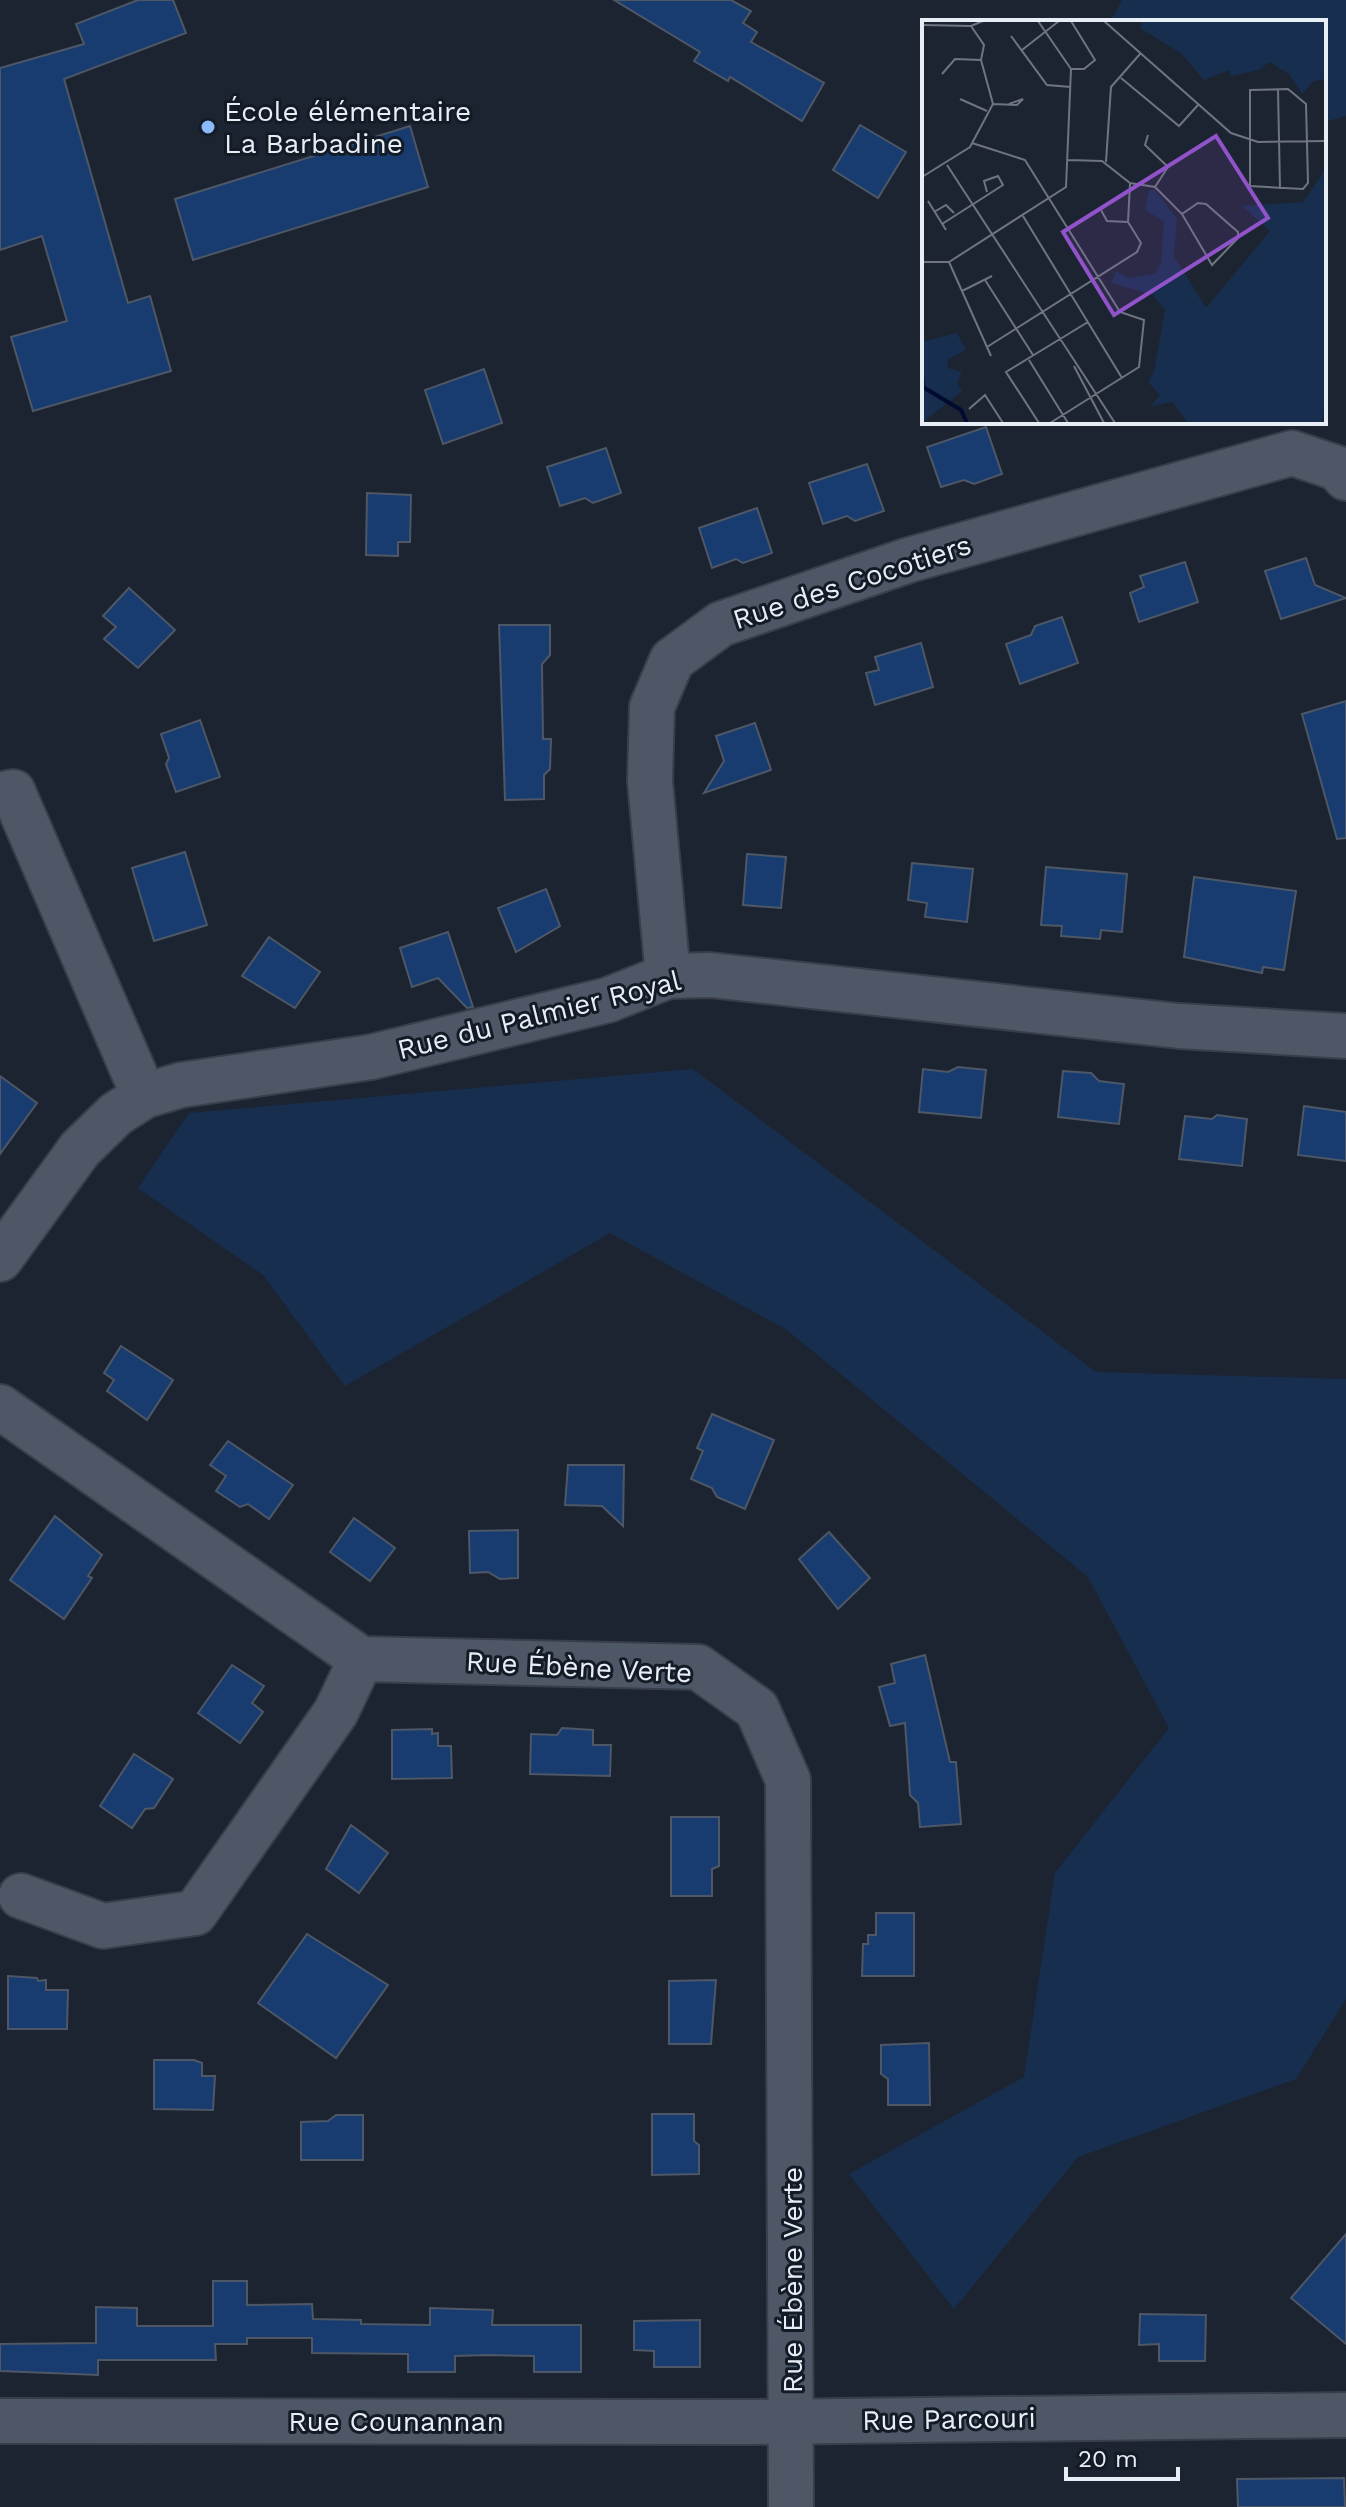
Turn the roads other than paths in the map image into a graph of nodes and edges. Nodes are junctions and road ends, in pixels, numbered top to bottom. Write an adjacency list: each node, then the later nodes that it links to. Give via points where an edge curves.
1 (1346, 478): 3 (street, Rue des Cocotiers, via 1337,468 1292,453 909,560 721,624 672,660 652,707 650,781)
2 (0, 795): 5 (street, via 13,792)
3 (668, 976): 4 (street, Rue du Palmier Royal, via 710,975 1179,1026); 5 (street, Rue du Palmier Royal, via 608,1000 371,1057 181,1085)
4 (1346, 1036)
5 (144, 1096): 6 (street, Rue du Palmier Royal, via 80,1149)
6 (0, 1259)
7 (0, 1407): 8 (street)
8 (361, 1659): 9 (street, via 336,1712 195,1913 103,1926); 12 (street, Rue Ébène Verte, via 698,1667 757,1709 788,1780)
9 (21, 1896)
10 (1346, 2415): 12 (street, Rue Parcouri)
11 (0, 2421): 12 (street, Rue Counannan)
12 (793, 2421): 13 (street, Rue Ébène Verte)
13 (791, 2507)

